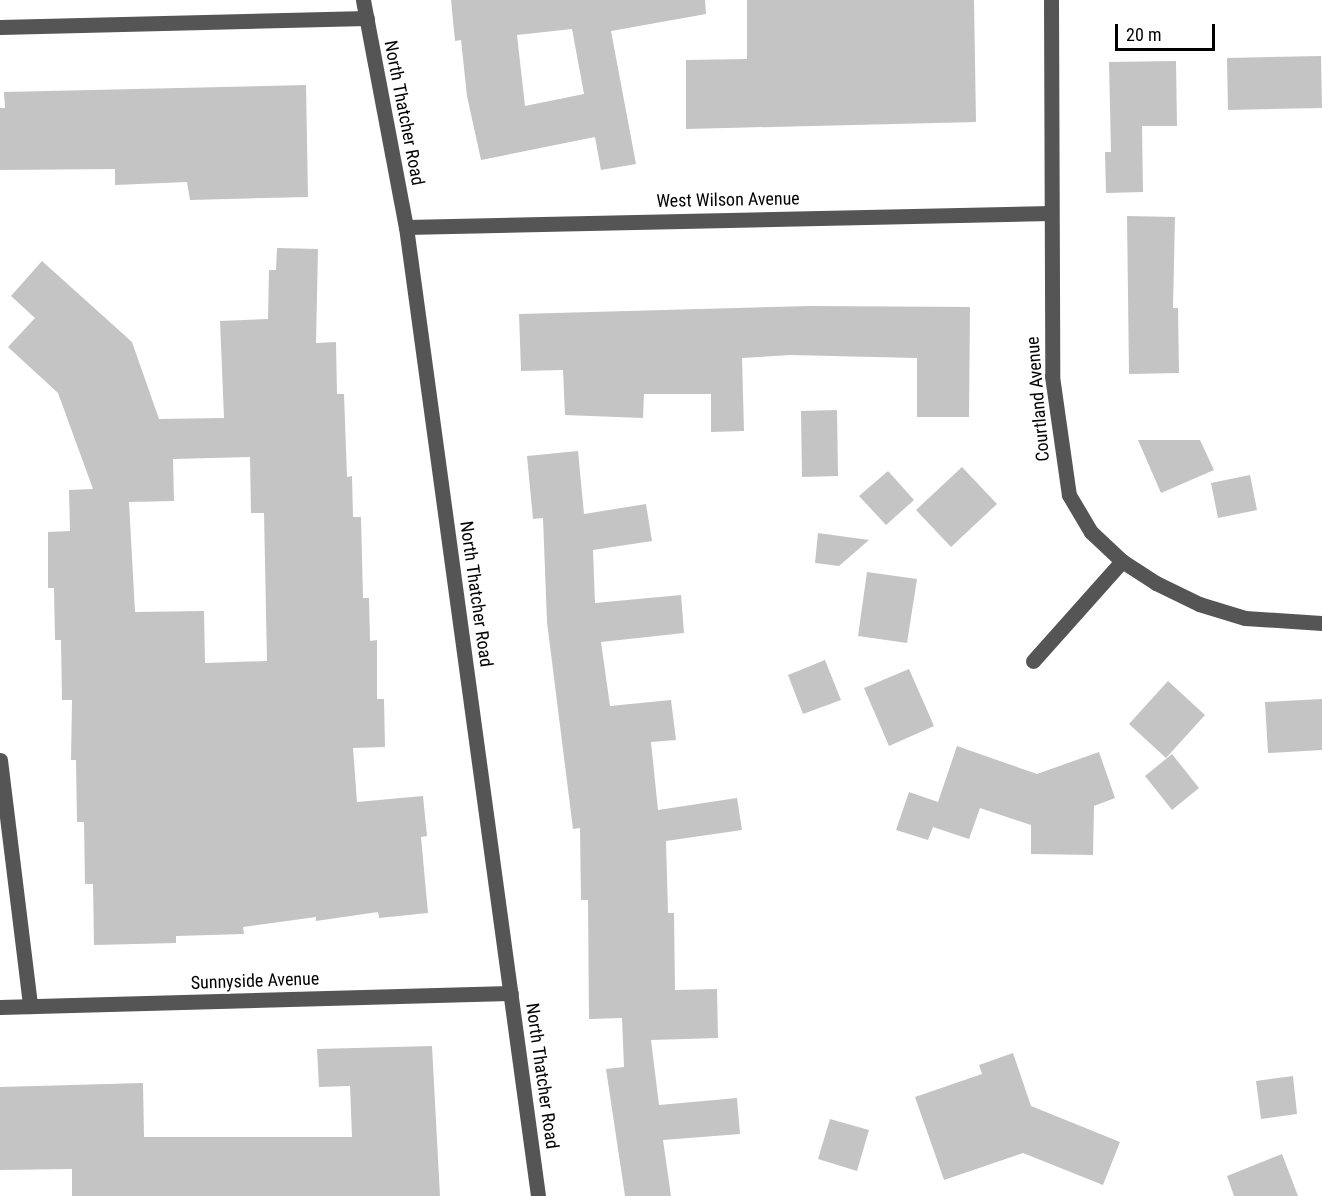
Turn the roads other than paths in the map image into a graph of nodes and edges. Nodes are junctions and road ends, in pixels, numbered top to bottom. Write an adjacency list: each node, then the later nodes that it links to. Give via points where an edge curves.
1 (363, 0): 3 (street, North Thatcher Road)
2 (1050, 0): 5 (street, Courtland Avenue)
3 (367, 18): 4 (street); 6 (street, North Thatcher Road)
4 (0, 27)
5 (1051, 213): 6 (street, West Wilson Avenue); 7 (street, Courtland Avenue, via 1052,376 1069,495 1091,532)
6 (406, 227): 11 (street, North Thatcher Road)
7 (1122, 561): 8 (street, Courtland Avenue, via 1156,583 1208,607 1245,618); 9 (street)
8 (1322, 623)
9 (1033, 661)
10 (0, 760): 12 (street)
11 (511, 993): 12 (street, Sunnyside Avenue); 14 (street, North Thatcher Road)
12 (30, 1006): 13 (street, Sunnyside Avenue)
13 (0, 1007)
14 (538, 1196)

